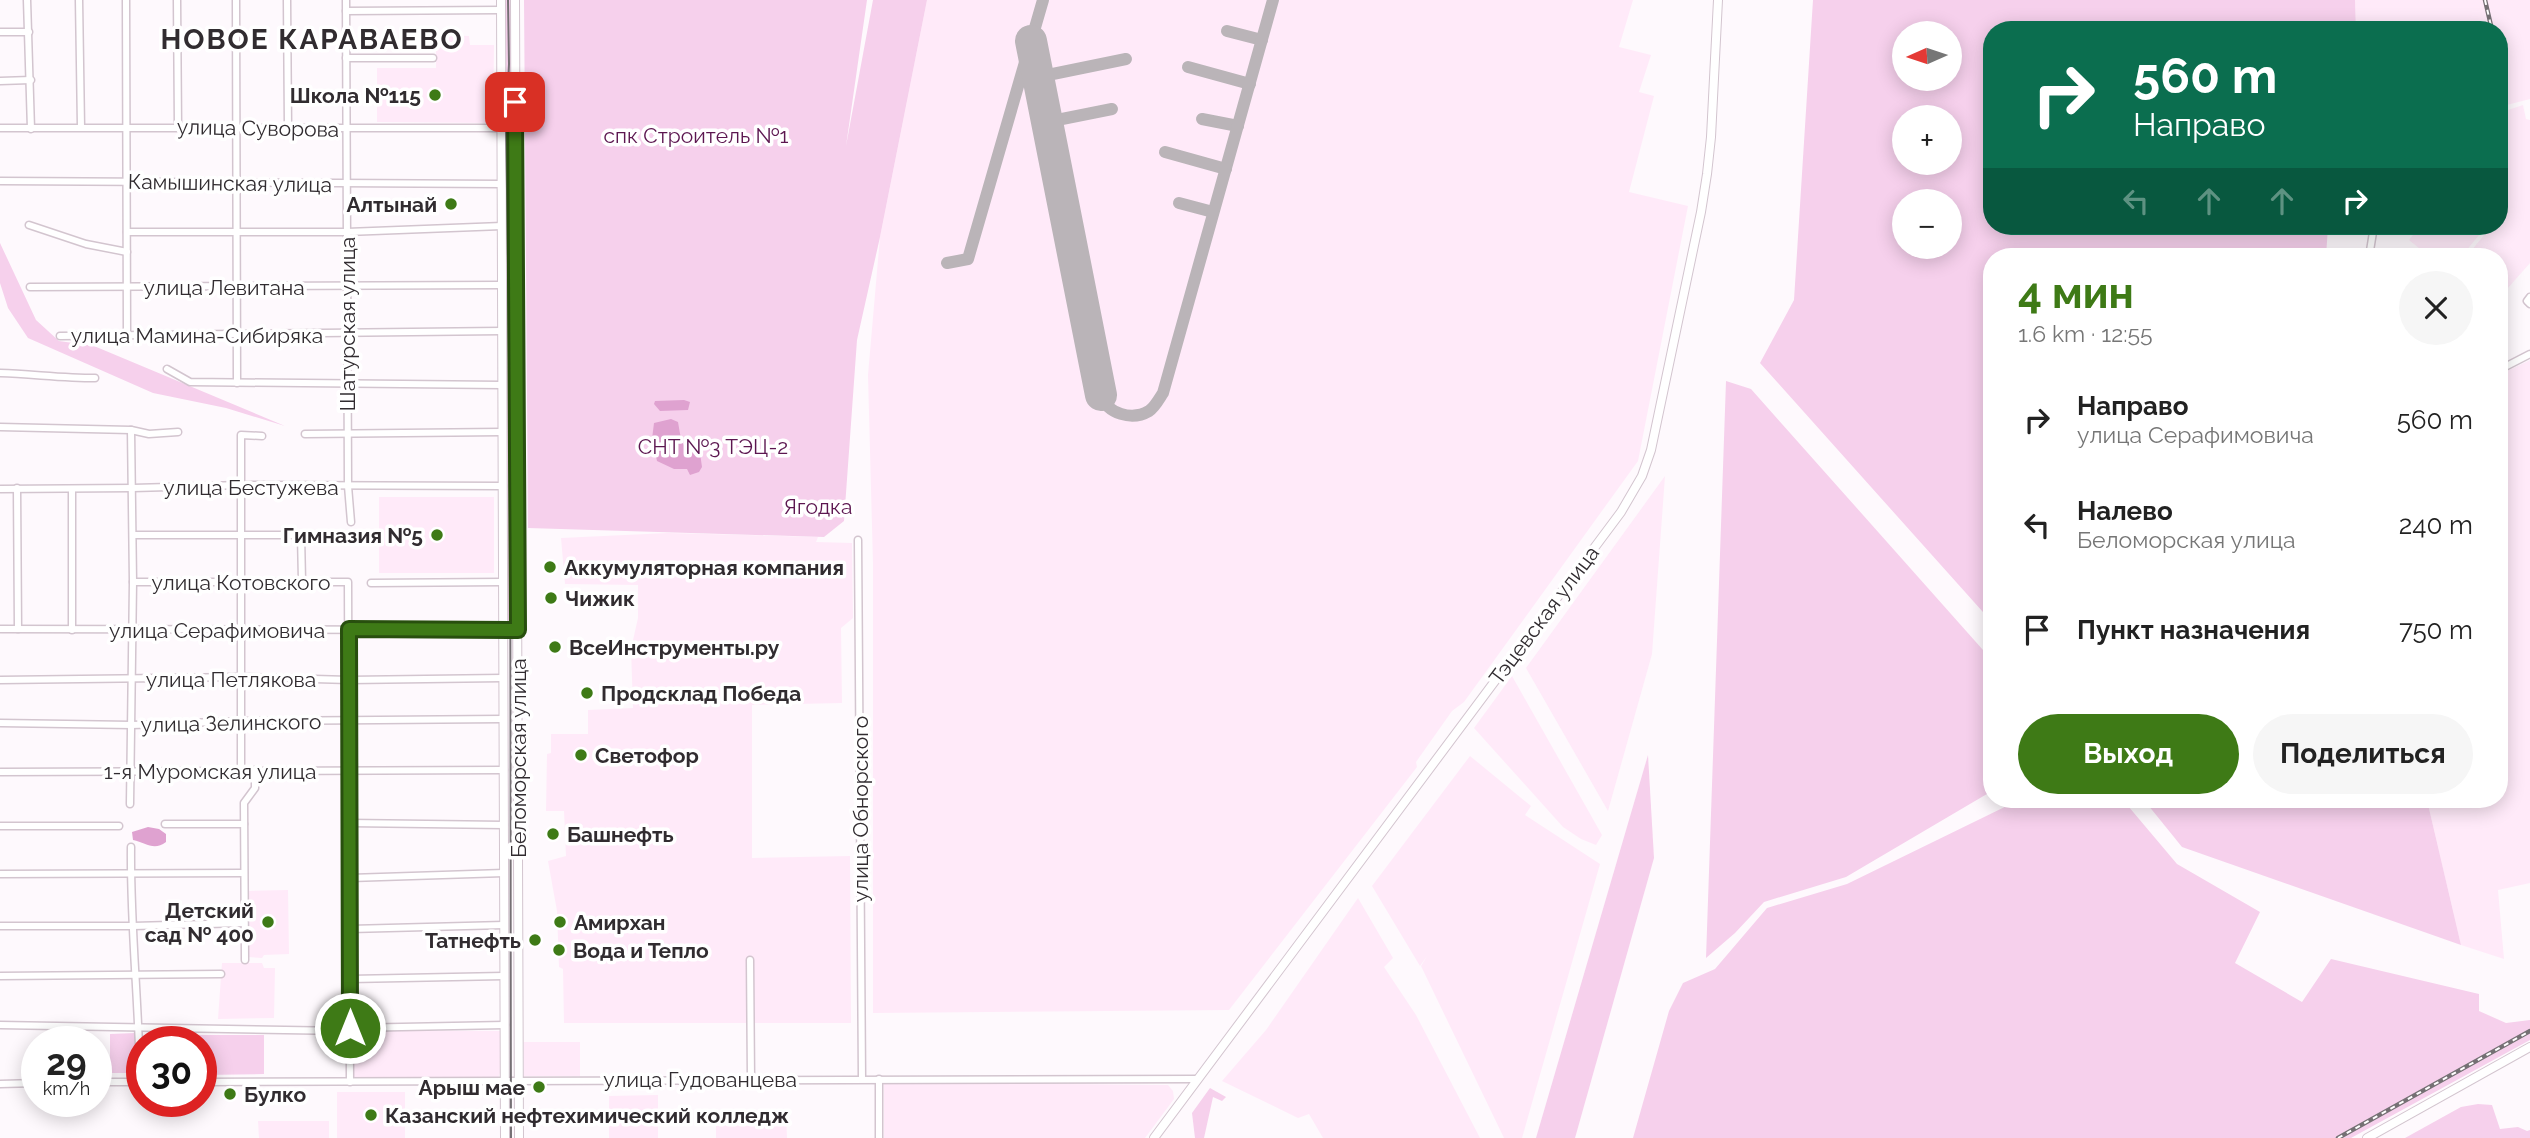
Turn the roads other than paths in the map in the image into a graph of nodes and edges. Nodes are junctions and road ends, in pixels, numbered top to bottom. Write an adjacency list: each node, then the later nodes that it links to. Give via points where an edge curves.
1 (27, 0): 14 (street)
2 (79, 0): 19 (street)
3 (126, 0): 20 (street)
4 (177, 0): 21 (street)
5 (236, 0): 23 (street)
6 (287, 0): 24 (street)
7 (346, 0): 12 (street, Шатурская улица)
8 (501, 0): 11 (main road, Беломорская улица)
9 (515, 0): 26 (main road, Беломорская улица)
10 (1718, 0): 142 (main road, Тэцевская улица, via 1711,137 1701,212 1642,476 1621,512)
11 (501, 10): 12 (street); 25 (main road, Беломорская улица)
12 (346, 11): 15 (street, Шатурская улица)
13 (0, 32): 14 (street)
14 (29, 32): 17 (street)
15 (346, 58): 16 (street); 28 (street, Шатурская улица)
16 (433, 58)
17 (31, 80): 18 (street); 27 (street)
18 (0, 81)
19 (81, 127): 20 (street, улица Суворова); 27 (street, улица Суворова)
20 (127, 127): 21 (street, улица Суворова); 29 (street)
21 (178, 127): 23 (street, улица Суворова)
22 (0, 128): 27 (street, улица Суворова)
23 (237, 128): 24 (street, улица Суворова); 31 (street)
24 (288, 128): 28 (street, улица Суворова)
25 (501, 128): 26 (street, улица Суворова); 28 (street, улица Суворова); 32 (main road, Беломорская улица)
26 (516, 128): 88 (main road, Беломорская улица)
27 (31, 129)
28 (347, 130): 33 (street, Шатурская улица)
29 (127, 180): 30 (street, Камышинская улица); 31 (street, Камышинская улица); 37 (street)
30 (0, 181)
31 (237, 183): 33 (street, Камышинская улица); 36 (street)
32 (502, 184): 33 (street, Камышинская улица); 35 (main road, Беломорская улица)
33 (347, 185): 38 (street, Шатурская улица)
34 (29, 225): 39 (street)
35 (502, 226): 38 (street); 40 (main road, Беломорская улица)
36 (236, 230): 37 (street); 38 (street); 41 (street)
37 (127, 232): 39 (street)
38 (347, 232): 44 (street, Шатурская улица)
39 (127, 252): 43 (street)
40 (502, 285): 44 (street, улица Левитана); 45 (main road, Беломорская улица)
41 (237, 286): 43 (street, улица Левитана); 44 (street, улица Левитана); 46 (street)
42 (30, 287): 43 (street, улица Левитана)
43 (127, 287): 48 (street)
44 (347, 287): 47 (street, Шатурская улица)
45 (502, 331): 47 (street, улица Мамина-Сибиряка); 57 (main road, Беломорская улица)
46 (237, 334): 47 (street, улица Мамина-Сибиряка); 48 (street, улица Мамина-Сибиряка); 55 (street)
47 (347, 334): 56 (street, Шатурская улица)
48 (127, 335): 49 (street, улица Мамина-Сибиряка)
49 (60, 336)
50 (2530, 354): 51 (street)
51 (2508, 365)
52 (167, 369): 55 (street, via 190,383)
53 (0, 373): 54 (street)
54 (95, 379)
55 (237, 383): 56 (street)
56 (348, 383): 57 (street); 63 (street, Шатурская улица)
57 (502, 385): 61 (main road, Беломорская улица)
58 (0, 427): 59 (street)
59 (131, 430): 60 (street); 69 (street)
60 (178, 432)
61 (502, 432): 63 (street); 67 (main road, Беломорская улица)
62 (305, 434): 63 (street)
63 (348, 434): 66 (street, Шатурская улица)
64 (262, 436): 65 (street, via 241,435)
65 (241, 485): 66 (street, улица Бестужева); 69 (street, улица Бестужева); 74 (street)
66 (348, 486): 67 (street, улица Бестужева); 72 (street, Шатурская улица)
67 (503, 486): 79 (main road, Беломорская улица)
68 (17, 488): 70 (street, улица Бестужева); 71 (street, улица Бестужева); 82 (street)
69 (133, 488): 71 (street, улица Бестужева); 73 (street)
70 (0, 489)
71 (72, 489): 86 (street)
72 (351, 522)
73 (133, 535): 74 (street); 78 (street)
74 (242, 535): 76 (street); 77 (street, via 301,535)
75 (858, 540): 140 (street, улица Обнорского)
76 (242, 581): 77 (street, улица Котовского); 78 (street, улица Котовского); 84 (street)
77 (302, 581): 85 (street, улица Котовского, via 348,582)
78 (134, 582): 83 (street)
79 (503, 582): 80 (street); 87 (main road, Беломорская улица)
80 (371, 583)
81 (0, 629): 82 (street, улица Серафимовича)
82 (18, 629): 86 (street, улица Серафимовича)
83 (131, 629): 84 (street, улица Серафимовича); 86 (street, улица Серафимовича); 92 (street)
84 (242, 629): 85 (street, улица Серафимовича); 89 (street)
85 (349, 629): 87 (street, улица Серафимовича); 93 (street)
86 (72, 630)
87 (503, 630): 88 (street, улица Серафимовича); 90 (main road, Беломорская улица)
88 (518, 630): 114 (main road, Беломорская улица)
89 (243, 677): 92 (street, улица Петлякова); 93 (street, улица Петлякова); 95 (street)
90 (503, 678): 93 (street, улица Петлякова); 94 (main road, Беломорская улица)
91 (0, 680): 92 (street, улица Петлякова)
92 (132, 680): 98 (street)
93 (349, 680): 96 (street)
94 (503, 719): 96 (street, улица Зелинского); 101 (main road, Беломорская улица)
95 (243, 721): 96 (street, улица Зелинского); 98 (street, улица Зелинского); 99 (street)
96 (349, 721): 102 (street)
97 (0, 723): 98 (street, улица Зелинского)
98 (132, 724): 104 (street)
99 (241, 770): 100 (street, 1-я Муромская улица); 104 (street, 1-я Муромская улица)
100 (255, 770): 102 (street, 1-я Муромская улица); 108 (street, via 255,788 244,803)
101 (504, 770): 102 (street, 1-я Муромская улица); 109 (main road, Беломорская улица)
102 (349, 771): 106 (street)
103 (0, 772): 104 (street, 1-я Муромская улица)
104 (129, 772): 105 (street)
105 (130, 804)
106 (349, 823): 109 (street); 119 (street)
107 (165, 824): 108 (street)
108 (244, 824): 115 (street)
109 (504, 825): 113 (main road, Беломорская улица)
110 (0, 826): 111 (street)
111 (119, 826)
112 (131, 847): 118 (street)
113 (504, 859): 114 (main road); 116 (main road, Беломорская улица)
114 (519, 859): 144 (main road, Беломорская улица)
115 (244, 873): 118 (street); 120 (street)
116 (504, 873): 119 (street); 121 (main road, Беломорская улица)
117 (0, 874): 118 (street)
118 (131, 874): 123 (street)
119 (350, 878): 124 (street)
120 (244, 923): 123 (street); 125 (street)
121 (504, 925): 124 (street); 130 (main road, Беломорская улица)
122 (0, 926): 123 (street)
123 (133, 926): 129 (street)
124 (350, 929): 131 (street)
125 (244, 960)
126 (750, 960): 139 (street)
127 (222, 974): 129 (street)
128 (0, 976): 129 (street)
129 (134, 976): 134 (street)
130 (505, 976): 131 (street); 133 (main road, Беломорская улица)
131 (350, 979): 136 (street)
132 (0, 1025): 135 (street)
133 (505, 1025): 136 (street); 143 (main road, Беломорская улица)
134 (139, 1026)
135 (126, 1028)
136 (350, 1028): 137 (street); 146 (street)
137 (217, 1029)
138 (2530, 1047): 153 (main road)
139 (751, 1079): 140 (street, улица Гудованцева); 144 (street, улица Гудованцева)
140 (862, 1079): 141 (street, улица Гудованцева)
141 (879, 1079): 142 (street, улица Гудованцева); 151 (street)
142 (1198, 1079): 152 (main road, Тэцевская улица)
143 (505, 1080): 144 (street, улица Гудованцева); 146 (street, улица Гудованцева); 149 (main road, Беломорская улица)
144 (520, 1081): 150 (main road, Беломорская улица)
145 (217, 1082): 146 (street, улица Гудованцева)
146 (350, 1082)
147 (21, 1083): 148 (street)
148 (0, 1084)
149 (505, 1138)
150 (519, 1138)
151 (879, 1138)
152 (1154, 1138)
153 (2367, 1138)

